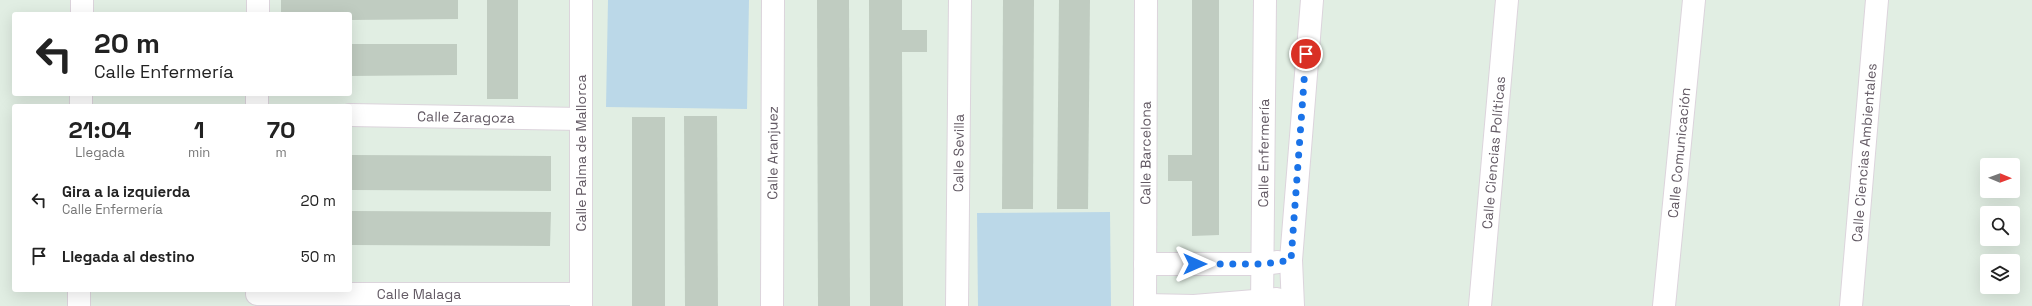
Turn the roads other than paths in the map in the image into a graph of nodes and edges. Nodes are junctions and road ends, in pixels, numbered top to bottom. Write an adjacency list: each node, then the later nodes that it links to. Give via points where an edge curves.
1 (82, 0): 12 (street)
2 (258, 0): 13 (street)
3 (581, 0): 15 (street, Calle Palma de Mallorca)
4 (773, 0): 25 (street, Calle Aranjuez)
5 (960, 0): 26 (street, Calle Sevilla)
6 (1146, 0): 17 (street, Calle Barcelona)
7 (1265, 0): 18 (street, Calle Enfermería)
8 (1312, 0): 16 (street)
9 (1507, 0): 28 (street, Calle Ciencias Políticas)
10 (1694, 0): 29 (street, Calle Comunicación)
11 (1877, 0): 30 (street, Calle Ciencias Ambientales)
12 (82, 12)
13 (258, 12)
14 (352, 115): 15 (street, Calle Zaragoza)
15 (581, 119): 21 (street, Calle Palma de Mallorca)
16 (1291, 260): 18 (street); 22 (street)
17 (1146, 264): 18 (street); 27 (street, Calle Barcelona)
18 (1263, 264): 23 (street, Calle Enfermería)
19 (79, 292): 24 (street)
20 (257, 297): 21 (street, Calle Malaga)
21 (581, 300)
22 (1292, 302): 23 (street)
23 (1262, 303): 27 (street)
24 (79, 306)
25 (772, 306)
26 (957, 306)
27 (1145, 306)
28 (1480, 306)
29 (1664, 306)
30 (1850, 306)

